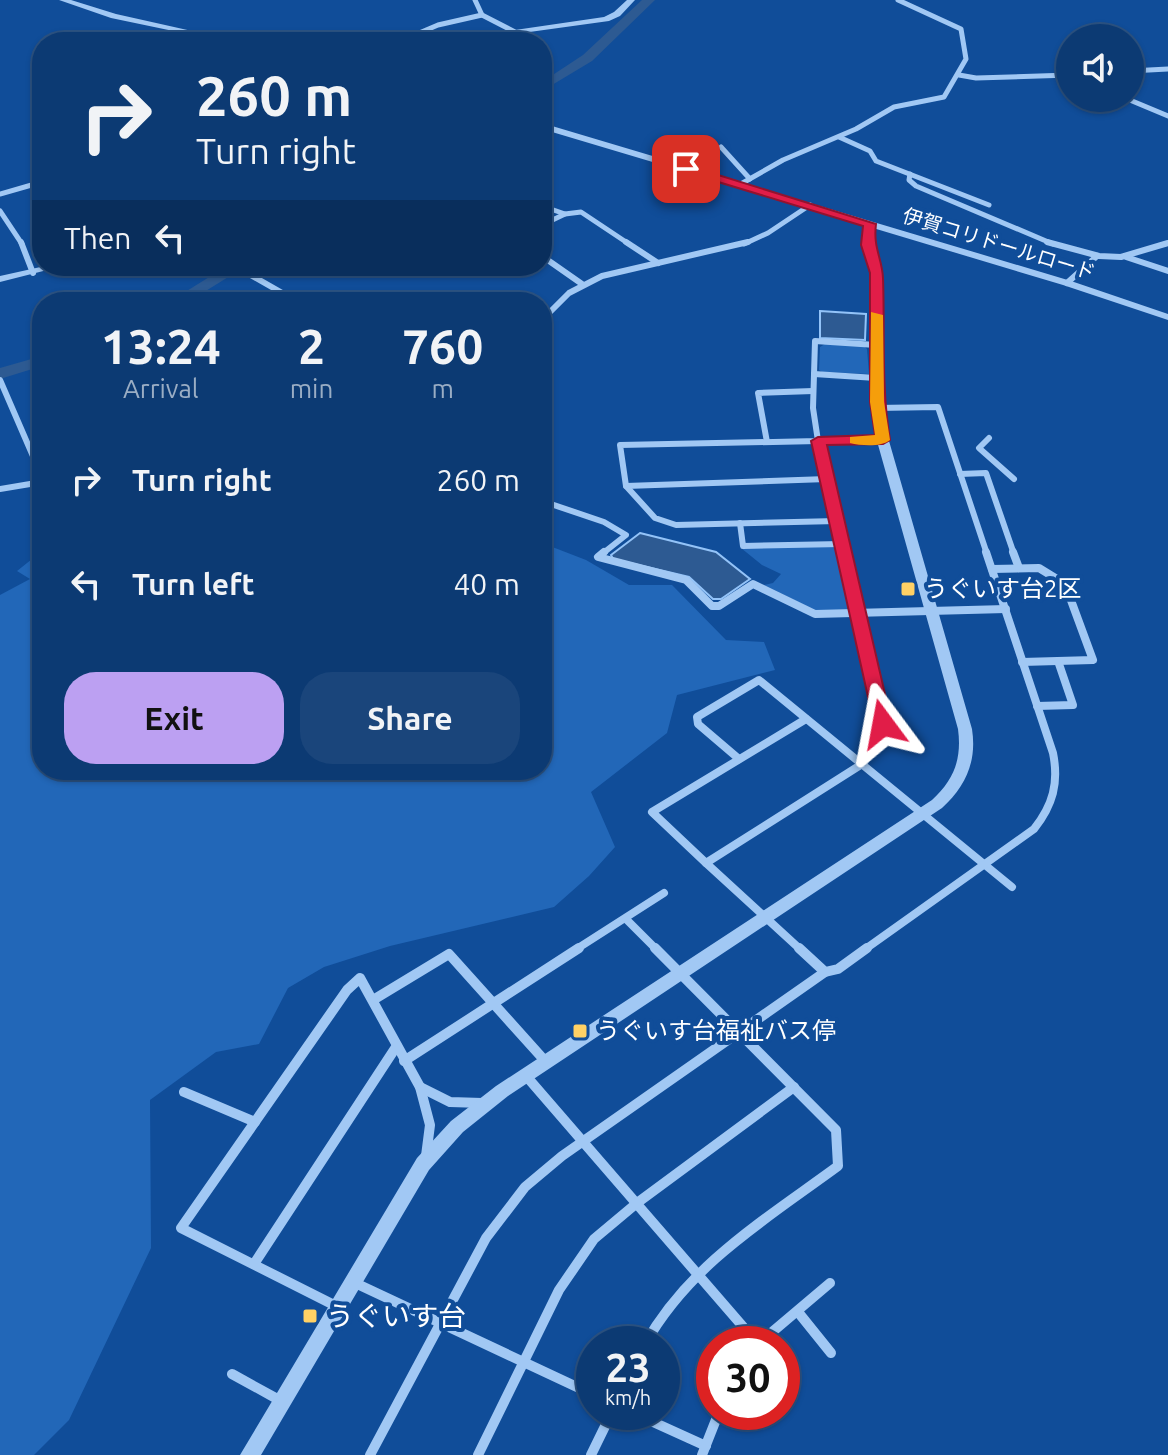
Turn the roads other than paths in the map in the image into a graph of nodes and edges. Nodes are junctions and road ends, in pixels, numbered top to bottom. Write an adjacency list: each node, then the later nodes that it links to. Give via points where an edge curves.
1 (63, 0): 6 (street)
2 (475, 0): 5 (street)
3 (631, 0): 8 (street, via 606,19)
4 (898, 0): 11 (street, via 961,29 966,59)
5 (482, 15): 7 (street); 8 (street)
6 (190, 32)
7 (422, 32)
8 (515, 32)
9 (1144, 70): 10 (street)
10 (1168, 72)
11 (959, 75): 12 (street); 16 (street, via 941,99 894,107)
12 (1056, 75)
13 (1144, 106): 14 (street)
14 (1168, 116)
15 (552, 129): 21 (street, 伊賀コリドールロード)
16 (839, 137): 18 (street, via 870,151 876,161); 19 (street)
17 (721, 147): 19 (street)
18 (910, 174): 24 (street); 33 (street, via 916,186 1032,236)
19 (750, 179): 21 (street)
20 (32, 185): 22 (street)
21 (739, 185): 23 (street, 伊賀コリドールロード)
22 (0, 194)
23 (810, 205): 29 (street, 伊賀コリドールロード); 36 (street, via 752,241)
24 (989, 205)
25 (552, 209): 27 (street)
26 (0, 211): 37 (street, via 17,231)
27 (565, 214): 28 (street); 36 (street, via 581,212)
28 (552, 220)
29 (869, 224): 30 (street, 伊賀コリドールロード); 32 (street)
30 (912, 237): 32 (street, via 885,236); 42 (street, 伊賀コリドールロード)
31 (1168, 243): 34 (street)
32 (868, 248): 47 (street, via 876,273)
33 (1097, 256): 34 (street); 42 (street)
34 (1125, 257): 38 (street)
35 (552, 263): 43 (street)
36 (659, 263): 43 (street)
37 (32, 270)
38 (1168, 271)
39 (32, 273): 41 (street)
40 (254, 276): 44 (street)
41 (0, 279)
42 (1067, 283): 46 (street, 伊賀コリドールロード)
43 (582, 284): 45 (street)
44 (281, 292)
45 (552, 309)
46 (1168, 317)
47 (876, 345): 48 (street, via 815,341); 49 (street)
48 (814, 374): 49 (street); 51 (street)
49 (876, 378): 52 (street)
50 (0, 381): 57 (street)
51 (813, 391): 55 (street); 56 (street, via 758,393)
52 (877, 408): 54 (street); 59 (street, via 938,407)
53 (989, 438): 60 (street, via 979,448)
54 (883, 440): 55 (street); 73 (street)
55 (818, 441): 56 (street); 61 (street)
56 (767, 442): 64 (street, via 620,445)
57 (32, 456)
58 (986, 473): 59 (street); 60 (street); 70 (street)
59 (960, 474): 71 (street)
60 (1006, 474): 62 (street)
61 (827, 479): 64 (street); 67 (street)
62 (1014, 479)
63 (32, 482): 65 (street)
64 (626, 486): 68 (street, via 655,518 676,525)
65 (0, 489)
66 (552, 506): 74 (street, via 595,516 626,535 598,557 686,580 712,606 753,584 815,614)
67 (837, 521): 68 (street); 69 (street)
68 (740, 523): 69 (street, via 743,546)
69 (842, 544): 74 (street)
70 (1019, 568): 71 (street); 75 (street, via 1039,568 1065,584 1093,660)
71 (992, 569): 72 (street)
72 (1006, 609): 73 (street); 76 (street)
73 (931, 612): 74 (street); 81 (street, via 968,747 950,792)
74 (858, 613): 80 (street, via 884,731)
75 (1058, 661): 76 (street); 77 (street, via 1073,705)
76 (1022, 662): 77 (street)
77 (1037, 706): 83 (street, via 1056,768 1053,799 1034,829)
78 (806, 719): 79 (street); 79 (street, via 759,680 699,714 698,724); 80 (street)
79 (739, 759): 82 (street, via 652,812)
80 (862, 764): 81 (street); 82 (street)
81 (922, 814): 83 (street); 86 (street)
82 (706, 863): 86 (street)
83 (985, 865): 84 (street); 88 (street, via 838,969)
84 (1012, 887)
85 (664, 893): 87 (street)
86 (765, 917): 88 (street); 89 (street)
87 (627, 920): 89 (street); 91 (street)
88 (825, 972): 92 (street)
89 (682, 973): 92 (street); 95 (street)
90 (373, 1000): 91 (street, via 449,954); 93 (street); 101 (street, via 360,978 353,983)
91 (494, 1004): 94 (street); 95 (street)
92 (740, 1032): 98 (street); 102 (street)
93 (396, 1047): 94 (street); 105 (street)
94 (404, 1061): 97 (street)
95 (546, 1063): 96 (street)
96 (527, 1077): 100 (street); 102 (street)
97 (420, 1087): 100 (street, via 450,1103); 103 (street, via 430,1125)
98 (794, 1087): 104 (street); 106 (street, via 836,1130 838,1166)
99 (184, 1092): 101 (street)
100 (491, 1101): 103 (street, via 444,1137)
101 (255, 1122): 105 (street, via 181,1228)
102 (583, 1141): 104 (street); 111 (street, via 542,1171 505,1210)
103 (423, 1164): 107 (street)
104 (637, 1203): 106 (street); 116 (street, via 594,1239 572,1268)
105 (254, 1264): 109 (street)
106 (698, 1274): 112 (street); 113 (street)
107 (353, 1282): 109 (street); 111 (street)
108 (830, 1283): 110 (street)
109 (338, 1307): 119 (street)
110 (798, 1312): 114 (street); 115 (street)
111 (440, 1324): 116 (street); 125 (street)
112 (654, 1326)
113 (743, 1326)
114 (780, 1326)
115 (831, 1353)
116 (524, 1362): 118 (street); 126 (street)
117 (232, 1374): 119 (street)
118 (576, 1387)
119 (282, 1401): 124 (street)
120 (603, 1430): 127 (street)
121 (666, 1430): 123 (street)
122 (712, 1430): 123 (street)
123 (704, 1450)
124 (255, 1454)
125 (370, 1455)
126 (478, 1455)
127 (591, 1455)

